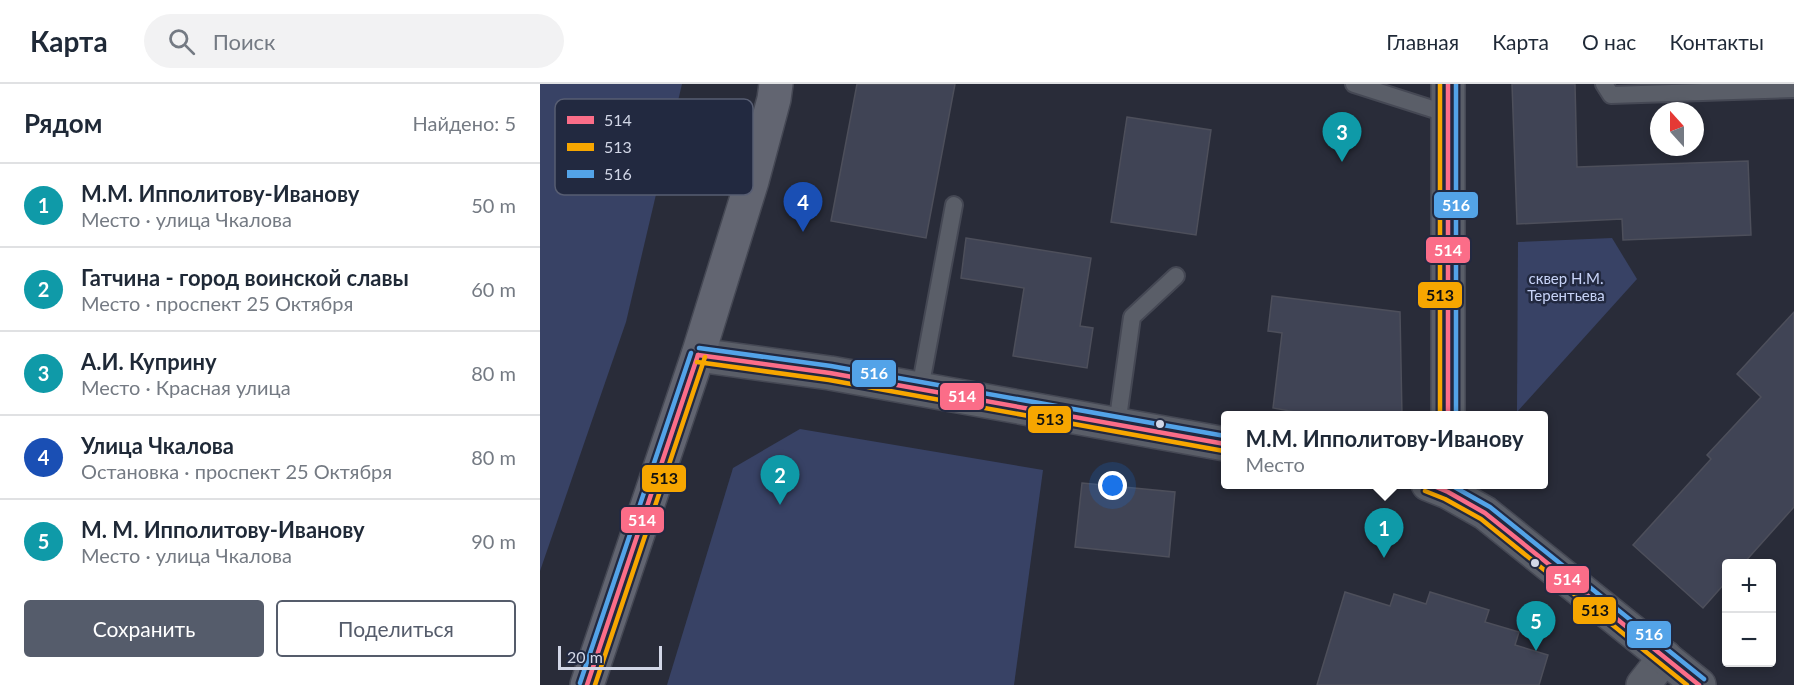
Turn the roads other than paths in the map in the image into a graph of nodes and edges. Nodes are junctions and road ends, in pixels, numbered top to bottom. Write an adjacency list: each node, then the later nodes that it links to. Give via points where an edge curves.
1 (776, 84): 6 (main road)
2 (1354, 84): 5 (lane)
3 (1604, 84): 4 (lane, via 1611,95)
4 (1794, 89)
5 (1448, 99): 12 (main road)
6 (753, 178)
7 (748, 195): 10 (main road)
8 (954, 206): 11 (lane)
9 (1176, 276): 13 (lane, via 1131,317)
10 (699, 355): 11 (main road); 17 (main road)
11 (920, 389): 13 (main road)
12 (1448, 411)
13 (1118, 425): 14 (main road)
14 (1221, 443)
15 (1444, 489): 16 (main road, via 1485,513)
16 (1665, 657): 18 (main road); 19 (main road)
17 (587, 685)
18 (1643, 685)
19 (1699, 685)

